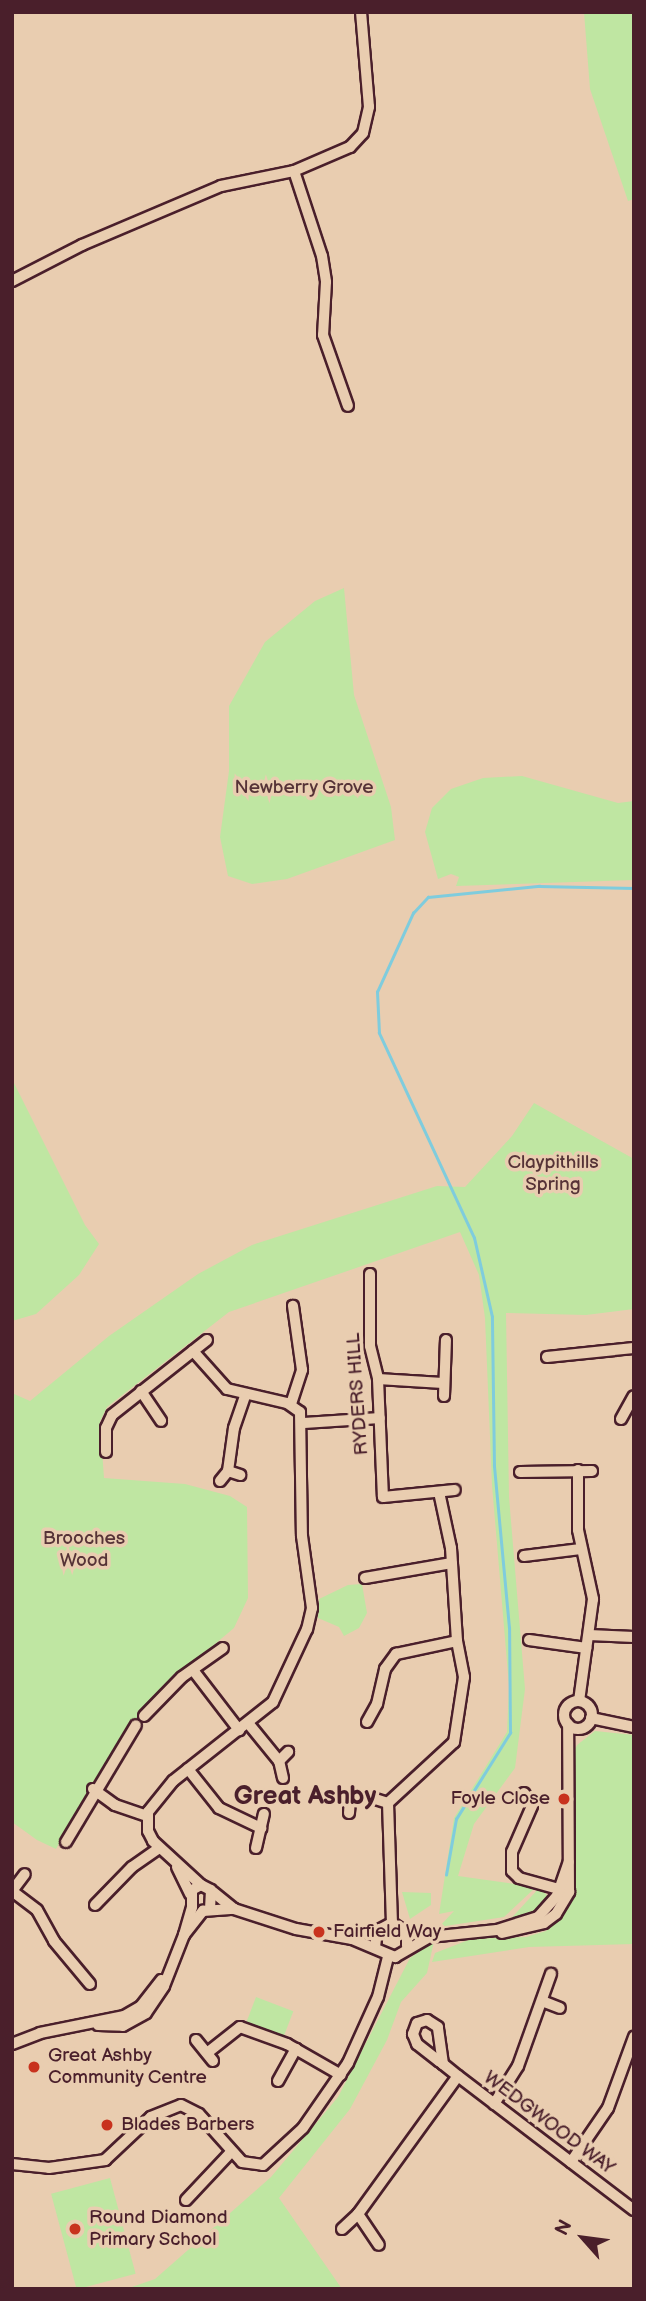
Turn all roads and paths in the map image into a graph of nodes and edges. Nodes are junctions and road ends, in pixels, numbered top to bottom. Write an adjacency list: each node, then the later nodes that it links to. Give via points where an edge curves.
1 (361, 12): 2 (street, via 370,82 363,133 350,147)
2 (294, 171): 3 (street, via 221,186 71,250); 4 (street, via 322,256 323,335)
3 (12, 281)
4 (348, 406)
5 (370, 1274): 12 (street, RYDERS HILL, via 370,1346)
6 (293, 1306): 18 (street, via 302,1370)
7 (207, 1340): 10 (street)
8 (446, 1340): 13 (street)
9 (634, 1348): 11 (street)
10 (193, 1351): 14 (street); 15 (street, via 220,1384)
11 (547, 1357)
12 (378, 1379): 13 (street); 19 (street, RYDERS HILL)
13 (443, 1383): 16 (street)
14 (141, 1391): 21 (street); 23 (street, via 112,1415 106,1428)
15 (245, 1396): 18 (street); 25 (street, via 234,1428)
16 (444, 1396)
17 (634, 1396): 20 (street)
18 (291, 1404): 22 (street)
19 (380, 1419): 22 (street); 31 (street, RYDERS HILL, via 383,1497)
20 (621, 1419)
21 (161, 1420)
22 (304, 1423): 46 (street, via 302,1527 311,1619 276,1697)
23 (106, 1452)
24 (578, 1470): 26 (street); 27 (street); 32 (street)
25 (228, 1471): 28 (street); 29 (street)
26 (592, 1471)
27 (520, 1472)
28 (240, 1475)
29 (220, 1481)
30 (455, 1490): 31 (street, RYDERS HILL)
31 (439, 1492): 34 (street)
32 (581, 1549): 33 (street); 36 (street, via 593,1599)
33 (524, 1556)
34 (452, 1563): 35 (street); 39 (street)
35 (365, 1578)
36 (589, 1635): 37 (street); 41 (street)
37 (634, 1637)
38 (529, 1640): 41 (street)
39 (457, 1641): 45 (street, via 396,1654 385,1669 379,1698); 55 (street, via 464,1677 454,1742)
40 (223, 1648): 42 (street)
41 (586, 1648): 43 (street)
42 (192, 1671): 46 (street); 53 (street, via 140,1720)
43 (579, 1701): 44 (street, via 589,1707); 47 (street, via 565,1710)
44 (591, 1718): 47 (street); 48 (street)
45 (367, 1722)
46 (244, 1726): 50 (street); 51 (street)
47 (572, 1726): 67 (street, via 569,1862)
48 (634, 1727)
49 (288, 1752): 50 (street)
50 (279, 1761): 52 (street)
51 (188, 1769): 58 (street, via 162,1793); 59 (street, via 219,1808)
52 (283, 1778)
53 (93, 1789): 58 (street, via 116,1805); 60 (street)
54 (524, 1793): 67 (street, via 536,1805 512,1852 512,1871 519,1878)
55 (388, 1803): 56 (street, via 366,1796 350,1798); 73 (street)
56 (349, 1813)
57 (264, 1814): 59 (street)
58 (147, 1816): 61 (street, via 148,1831)
59 (261, 1828): 62 (street)
60 (65, 1842)
61 (159, 1848): 63 (street); 70 (street, via 132,1867)
62 (256, 1848)
63 (177, 1867): 65 (street); 69 (street)
64 (25, 1874): 66 (street)
65 (201, 1885): 68 (street); 69 (street)
66 (12, 1891): 82 (street, via 37,1910 54,1941)
67 (564, 1891): 76 (street, via 538,1917 497,1930)
68 (213, 1892): 71 (street); 72 (street)
69 (190, 1894): 71 (street)
70 (95, 1905)
71 (202, 1908): 72 (street); 87 (street, via 166,1976 132,2012 98,2025 60,2028)
72 (234, 1909): 77 (street, via 296,1929)
73 (392, 1923): 74 (street); 75 (street)
74 (403, 1928): 76 (street); 78 (street)
75 (376, 1931): 77 (street); 79 (street)
76 (429, 1937): 78 (street)
77 (352, 1939): 79 (street)
78 (407, 1946): 80 (street, via 401,1954)
79 (375, 1947): 80 (street)
80 (388, 1957): 91 (street, via 371,2014)
81 (551, 1974): 83 (street)
82 (90, 1984)
83 (542, 2001): 84 (street); 94 (street, via 518,2066)
84 (560, 2008)
85 (634, 2037): 90 (street)
86 (196, 2040): 88 (street, via 210,2057 240,2027)
87 (12, 2044)
88 (296, 2049): 91 (street); 93 (street)
89 (443, 2064): 92 (street, WEDGWOOD WAY)
90 (629, 2068): 96 (street, via 600,2122)
91 (341, 2075): 95 (street, via 303,2128 268,2162 249,2165)
92 (458, 2076): 94 (street, WEDGWOOD WAY); 100 (street)
93 (278, 2081)
94 (494, 2104): 96 (street, WEDGWOOD WAY)
95 (231, 2152): 97 (street, via 199,2114 178,2105 138,2127 105,2160 49,2168); 98 (street)
96 (571, 2162): 99 (street, WEDGWOOD WAY)
97 (12, 2164)
98 (186, 2200)
99 (634, 2210)
100 (358, 2214): 101 (street); 102 (street)
101 (342, 2229)
102 (379, 2245)

